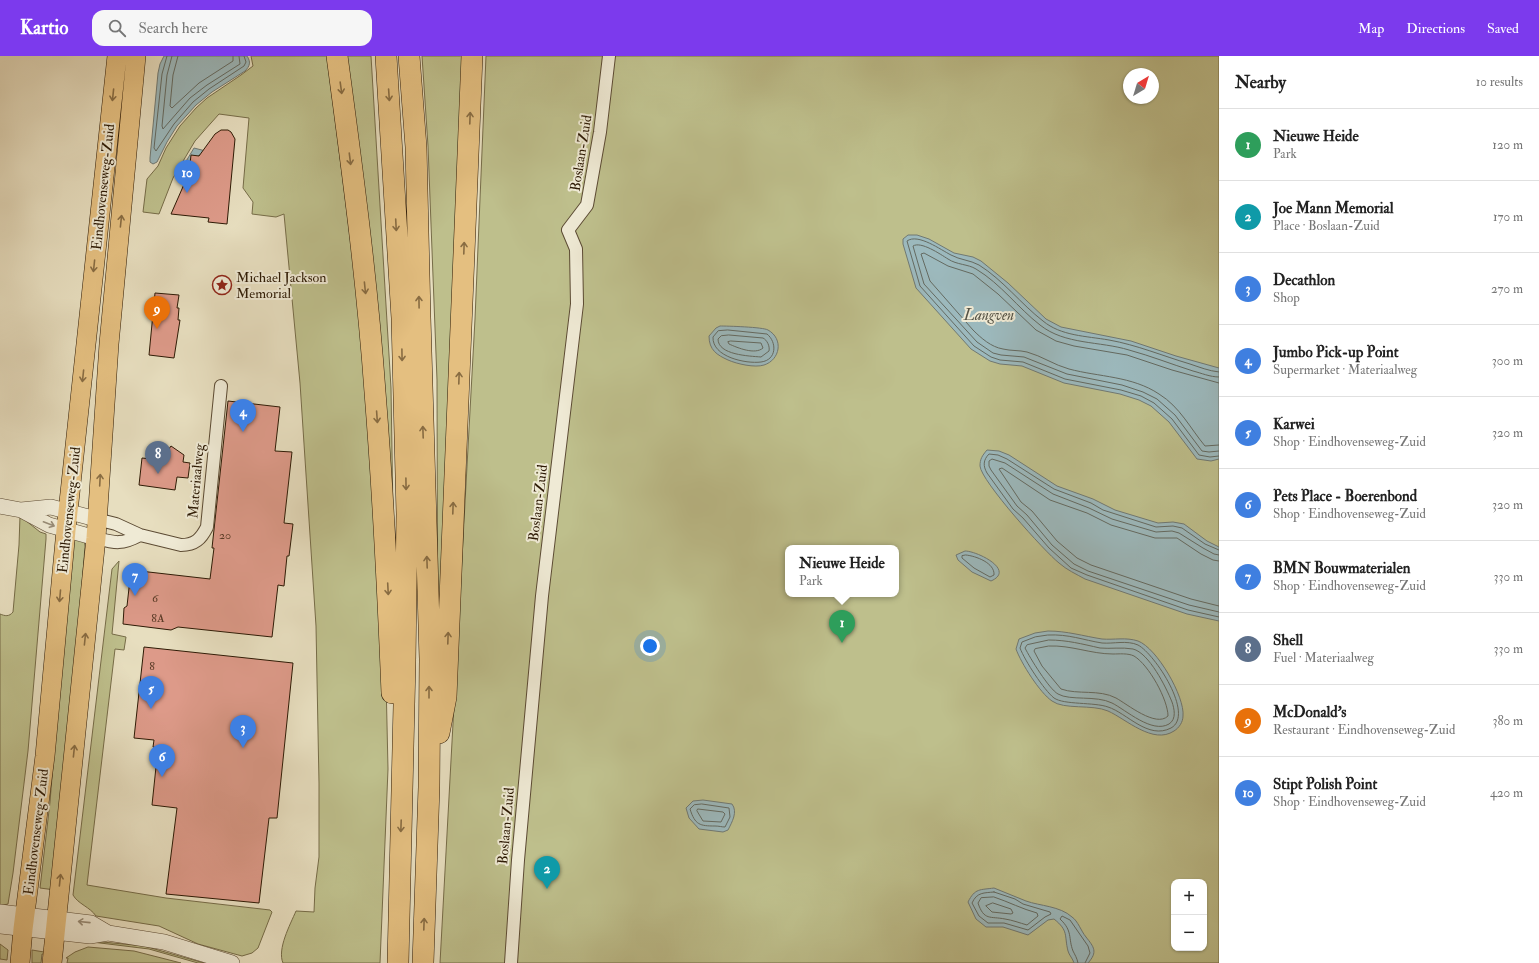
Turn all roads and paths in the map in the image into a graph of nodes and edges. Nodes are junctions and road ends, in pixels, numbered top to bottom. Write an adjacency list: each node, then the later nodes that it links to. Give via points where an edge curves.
1 (117, 56): 11 (main road, Eindhovenseweg-Zuid, one-way to 11)
2 (337, 56): 16 (highway, one-way to 16, via 363,263 375,390 384,506 392,707)
3 (386, 56): 16 (highway, one-way to 16, via 402,318 406,514)
4 (409, 56): 17 (highway, one-way to 4, via 430,659 416,147)
5 (472, 56): 17 (highway, one-way to 5, via 446,697)
6 (609, 56): 27 (street, Boslaan-Zuid, via 600,132 587,205 568,230 576,250 577,304 542,596)
7 (137, 62): 12 (main road, Eindhovenseweg-Zuid, one-way to 7, via 108,351)
8 (221, 386): 14 (street, Materiaalweg, via 207,527 194,543 181,545)
9 (0, 506): 10 (street)
10 (21, 510): 11 (street, via 51,507); 13 (street, one-way to 13, via 49,525)
11 (68, 511): 12 (street); 13 (main road, Eindhovenseweg-Zuid)
12 (96, 519): 14 (street, Materiaalweg, via 116,524); 15 (main road, Eindhovenseweg-Zuid)
13 (66, 530): 15 (street); 19 (main road, Eindhovenseweg-Zuid, one-way to 19, via 45,756)
14 (140, 535): 15 (street, via 127,542)
15 (96, 538): 21 (main road, Eindhovenseweg-Zuid, one-way to 15)
16 (402, 787): 25 (highway, one-way to 25)
17 (429, 787): 26 (highway, one-way to 17)
18 (0, 912): 19 (street)
19 (24, 922): 20 (street); 21 (street); 22 (main road, Eindhovenseweg-Zuid)
20 (0, 926)
21 (56, 926): 23 (main road, Eindhovenseweg-Zuid); 24 (street, via 90,936 108,933 164,942)
22 (21, 962)
23 (52, 963)
24 (232, 963)
25 (398, 963)
26 (423, 963)
27 (511, 963)

